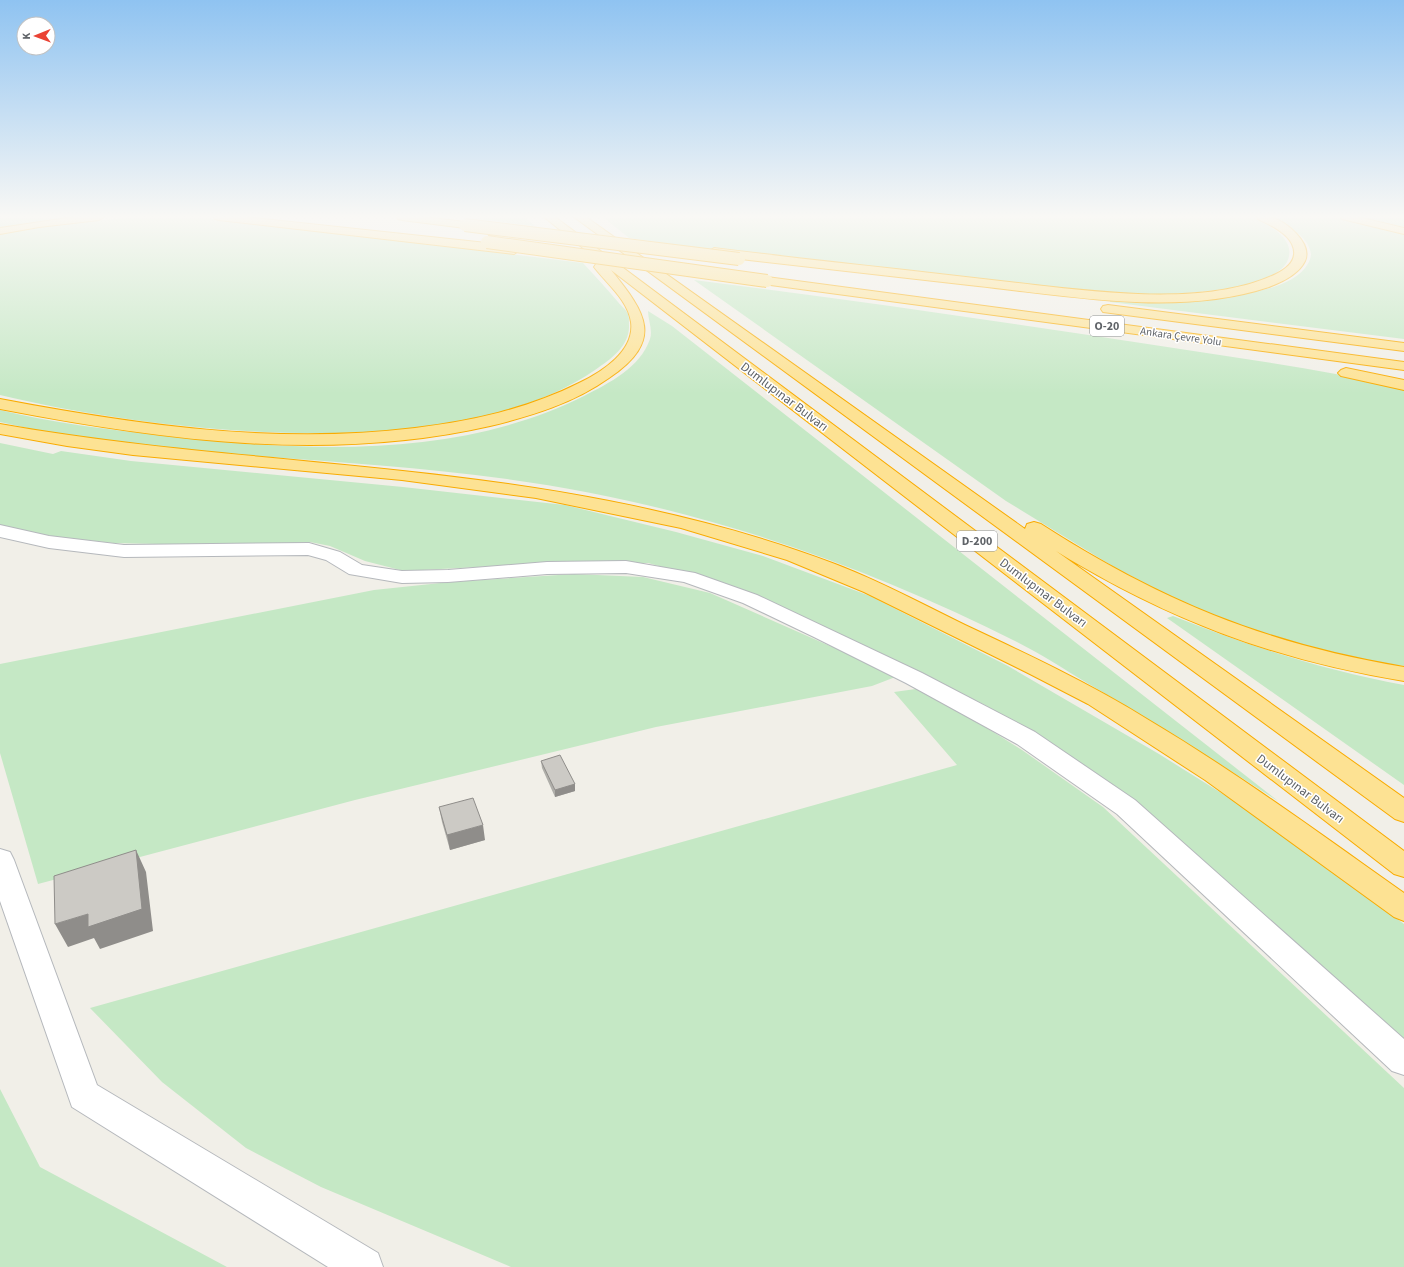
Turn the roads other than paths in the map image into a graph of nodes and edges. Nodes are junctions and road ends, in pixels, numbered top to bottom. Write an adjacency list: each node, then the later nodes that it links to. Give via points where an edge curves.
1 (609, 276): 14 (highway, via 633,309 638,324 637,338 631,351 603,377 578,391 522,414 487,423 404,436 319,440 194,433 105,422)
2 (627, 276): 20 (highway, Dumlupınar Bulvarı / D-200)
3 (661, 276): 10 (highway, Dumlupınar Bulvarı / D-200)
4 (673, 276): 10 (highway)
5 (732, 276): 9 (highway, Ankara Çevre Yolu / O-20, bridge)
6 (878, 276): 11 (highway, Ankara Çevre Yolu / O-20)
7 (916, 276): 8 (highway, via 1093,295 1152,298 1196,296 1262,285)
8 (1282, 276)
9 (810, 286): 12 (highway, Ankara Çevre Yolu / O-20); 13 (highway, via 875,301 1331,370)
10 (702, 306): 17 (highway, via 871,416 1054,541 1148,595 1205,620 1273,645 1334,661); 18 (highway, Dumlupınar Bulvarı / D-200)
11 (1404, 347)
12 (1404, 366)
13 (1404, 385)
14 (0, 404)
15 (0, 429): 21 (highway, via 51,440 133,451 436,479 532,492 701,528 759,545 838,573 991,645 1096,699 1197,762)
16 (0, 531): 22 (street, via 49,542 124,551 309,549 333,556 356,570 402,576 448,576 547,568 626,567 688,578 750,599 914,678 1026,738 1126,807)
17 (1404, 674)
18 (1404, 812)
19 (0, 860): 23 (street, via 84,1096)
20 (1404, 866)
21 (1404, 909)
22 (1404, 1060)
23 (364, 1267)

